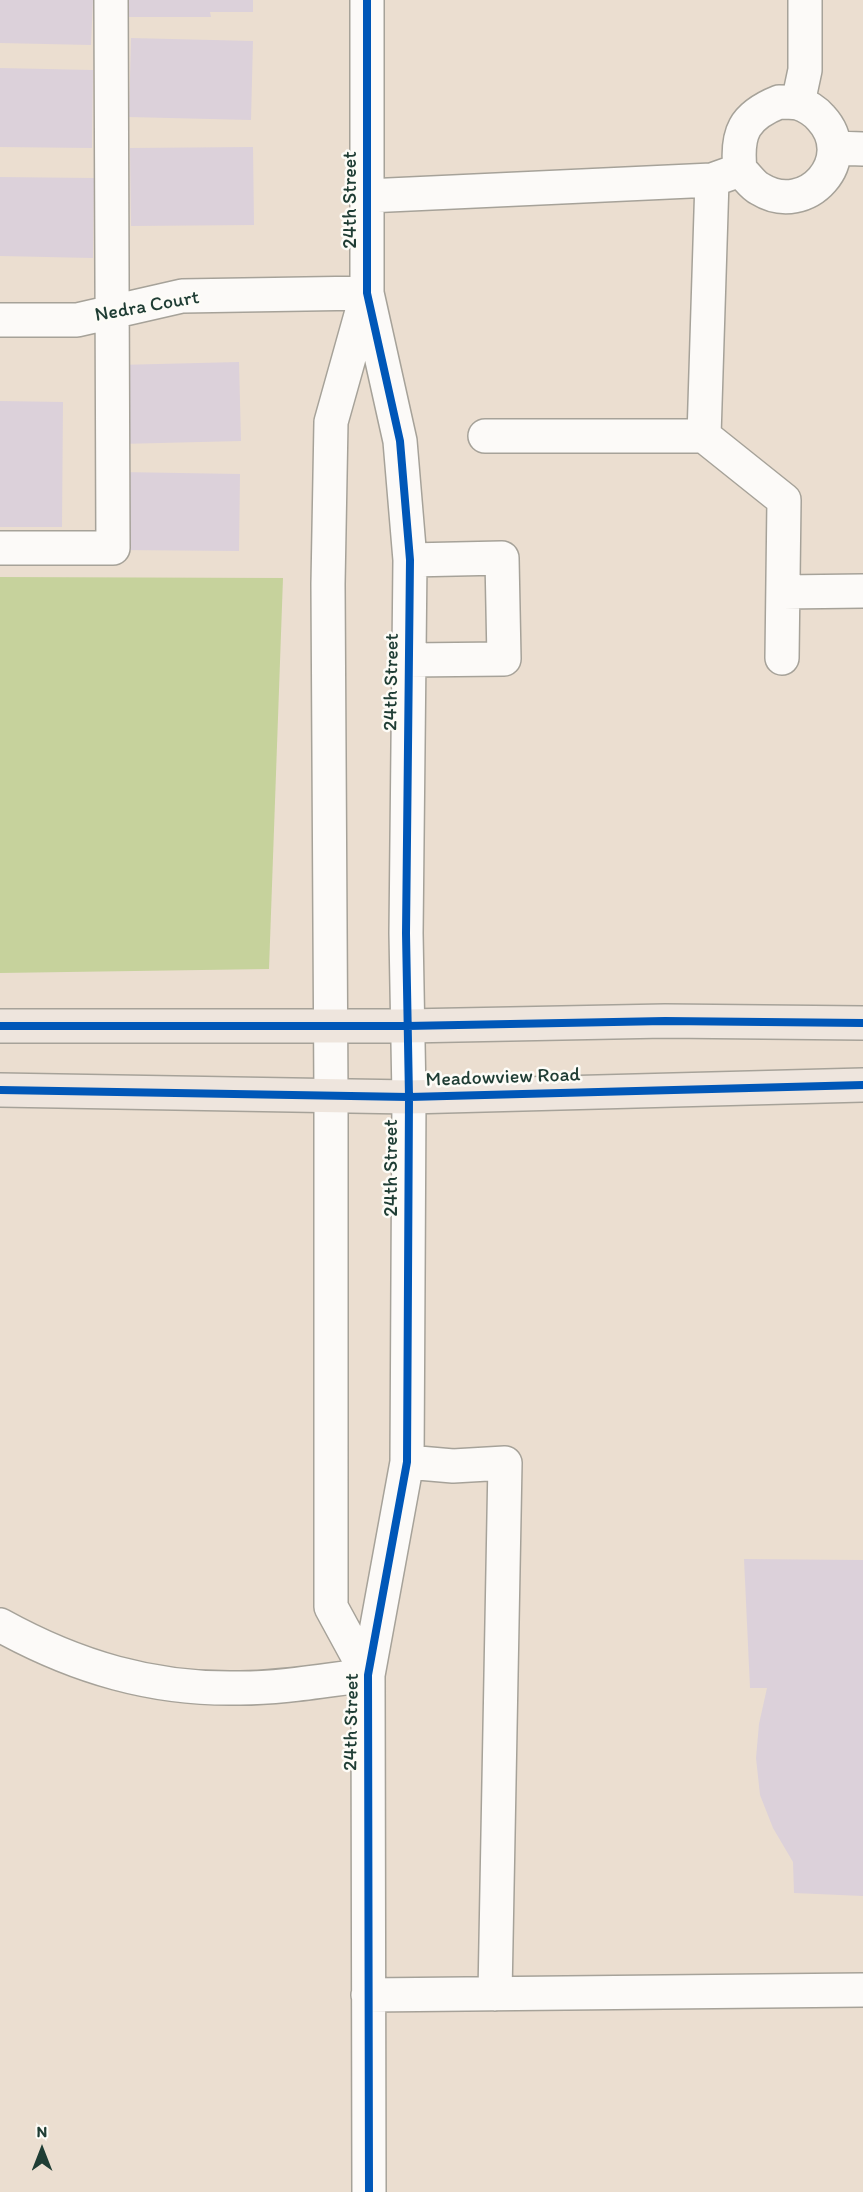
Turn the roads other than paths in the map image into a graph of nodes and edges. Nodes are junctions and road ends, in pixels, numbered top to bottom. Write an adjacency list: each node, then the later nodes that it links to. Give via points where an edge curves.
1 (111, 0): 9 (street)
2 (367, 0): 7 (street, 24th Street)
3 (805, 0): 4 (street, via 805,69)
4 (798, 103): 5 (street, via 815,111); 6 (street, via 779,102 761,109 748,122)
5 (848, 148): 6 (street, via 812,190 794,197 775,196)
6 (726, 175): 7 (street); 12 (street)
7 (367, 196): 8 (street, 24th Street)
8 (367, 293): 9 (street, Nedra Court, via 182,296); 14 (street, 24th Street, via 400,441); 21 (street, 24th Street, via 331,422)
9 (112, 313): 10 (street, Nedra Court, via 77,320); 13 (street, via 113,548)
10 (0, 320)
11 (485, 436): 12 (street)
12 (704, 436): 16 (street, via 784,500)
13 (0, 548)
14 (410, 560): 18 (street, 24th Street); 18 (street, via 502,558 504,659)
15 (863, 591): 16 (street)
16 (783, 592): 17 (street)
17 (782, 658)
18 (409, 660): 22 (street, 24th Street)
19 (863, 1023): 22 (main road, via 665,1021)
20 (0, 1026): 21 (main road)
21 (330, 1026): 22 (main road); 25 (street, 24th Street)
22 (407, 1026): 26 (street, 24th Street)
23 (863, 1085): 26 (main road, Meadowview Road)
24 (0, 1090): 25 (main road, Meadowview Road)
25 (331, 1095): 26 (main road, Meadowview Road); 29 (street, 24th Street, via 331,1607)
26 (409, 1097): 27 (street, 24th Street)
27 (407, 1462): 29 (street, 24th Street); 31 (street, via 453,1466 505,1463)
28 (0, 1625): 29 (street, via 79,1663 123,1676 184,1686 279,1686)
29 (368, 1675): 32 (street, 24th Street)
30 (863, 1990): 31 (street)
31 (495, 1994): 32 (street)
32 (368, 1995): 33 (street, 24th Street)
33 (369, 2192)

